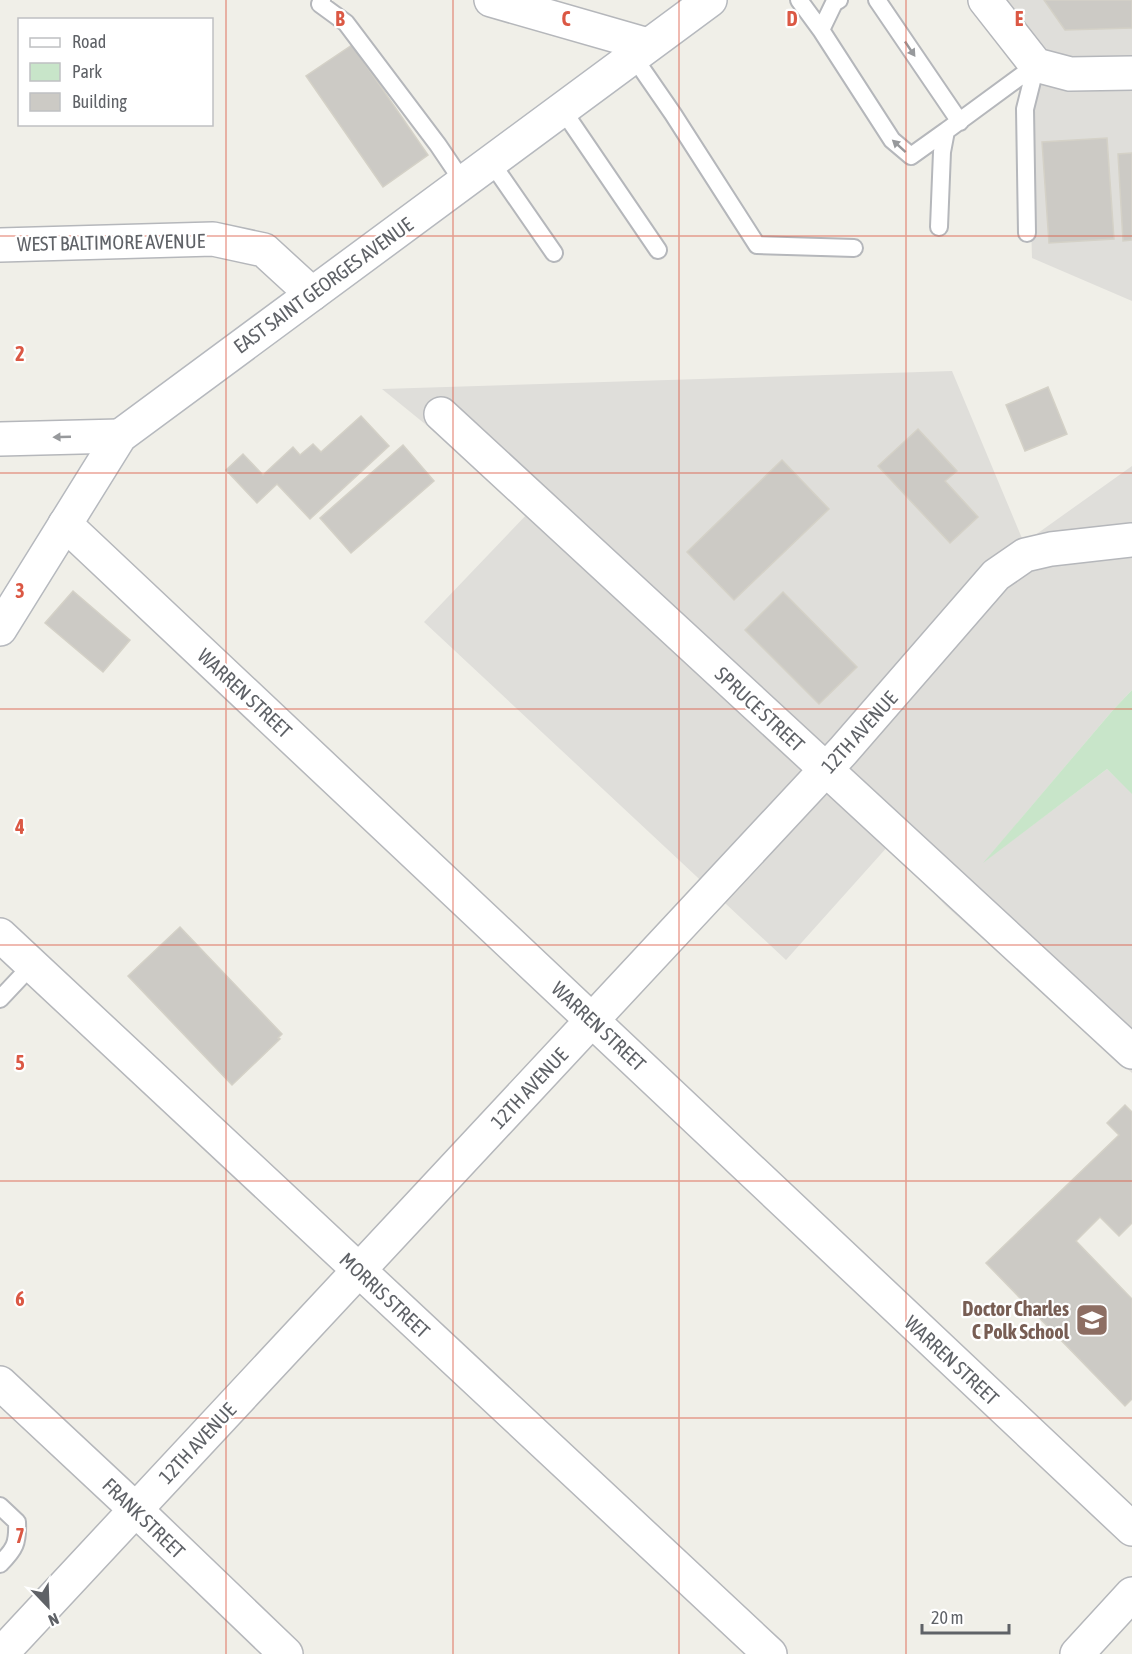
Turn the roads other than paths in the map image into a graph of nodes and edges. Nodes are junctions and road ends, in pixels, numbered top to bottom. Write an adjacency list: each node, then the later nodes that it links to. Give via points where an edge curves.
1 (322, 0): 15 (lane, via 320,4 346,24)
2 (491, 0): 9 (street)
3 (710, 0): 9 (street, EAST SAINT GEORGES AVENUE)
4 (799, 0): 8 (lane)
5 (839, 0): 8 (lane)
6 (877, 0): 13 (lane, one-way to 13)
7 (985, 0): 10 (street)
8 (821, 30): 13 (lane, one-way to 8, via 911,156 892,140)
9 (641, 51): 12 (street, EAST SAINT GEORGES AVENUE); 19 (lane, via 673,114 757,245)
10 (1036, 65): 11 (street, via 1070,74); 13 (lane); 17 (lane, via 1025,109)
11 (1132, 73)
12 (562, 110): 14 (street, EAST SAINT GEORGES AVENUE); 20 (lane)
13 (953, 126): 16 (lane, via 942,152)
14 (491, 162): 15 (street, EAST SAINT GEORGES AVENUE); 21 (lane)
15 (463, 182): 22 (street, EAST SAINT GEORGES AVENUE)
16 (939, 227)
17 (1027, 233)
18 (0, 245): 22 (street, WEST BALTIMORE AVENUE, via 213,239 264,250)
19 (854, 248)
20 (658, 250)
21 (554, 253)
22 (312, 294): 24 (street, EAST SAINT GEORGES AVENUE)
23 (441, 414): 29 (street, SPRUCE STREET)
24 (120, 436): 25 (street, one-way to 25); 26 (street, EAST SAINT GEORGES AVENUE)
25 (0, 439)
26 (65, 524): 28 (street, EAST SAINT GEORGES AVENUE); 33 (street, WARREN STREET)
27 (1132, 540): 29 (street, 12TH AVENUE, via 1025,555 996,575)
28 (0, 629)
29 (826, 770): 33 (street, 12TH AVENUE); 34 (street, SPRUCE STREET)
30 (0, 936): 31 (street, MORRIS STREET)
31 (32, 965): 32 (lane); 35 (street, MORRIS STREET)
32 (0, 999)
33 (592, 1020): 35 (street, 12TH AVENUE); 39 (street, WARREN STREET)
34 (1132, 1052)
35 (358, 1270): 38 (street, 12TH AVENUE); 44 (street, MORRIS STREET)
36 (0, 1383): 38 (street, FRANK STREET)
37 (0, 1506): 40 (lane, via 17,1522 18,1539)
38 (135, 1509): 42 (street, 12TH AVENUE); 43 (street, FRANK STREET)
39 (1132, 1529)
40 (0, 1564)
41 (1132, 1594): 45 (street)
42 (1, 1654)
43 (286, 1654)
44 (770, 1654)
45 (1077, 1654)

